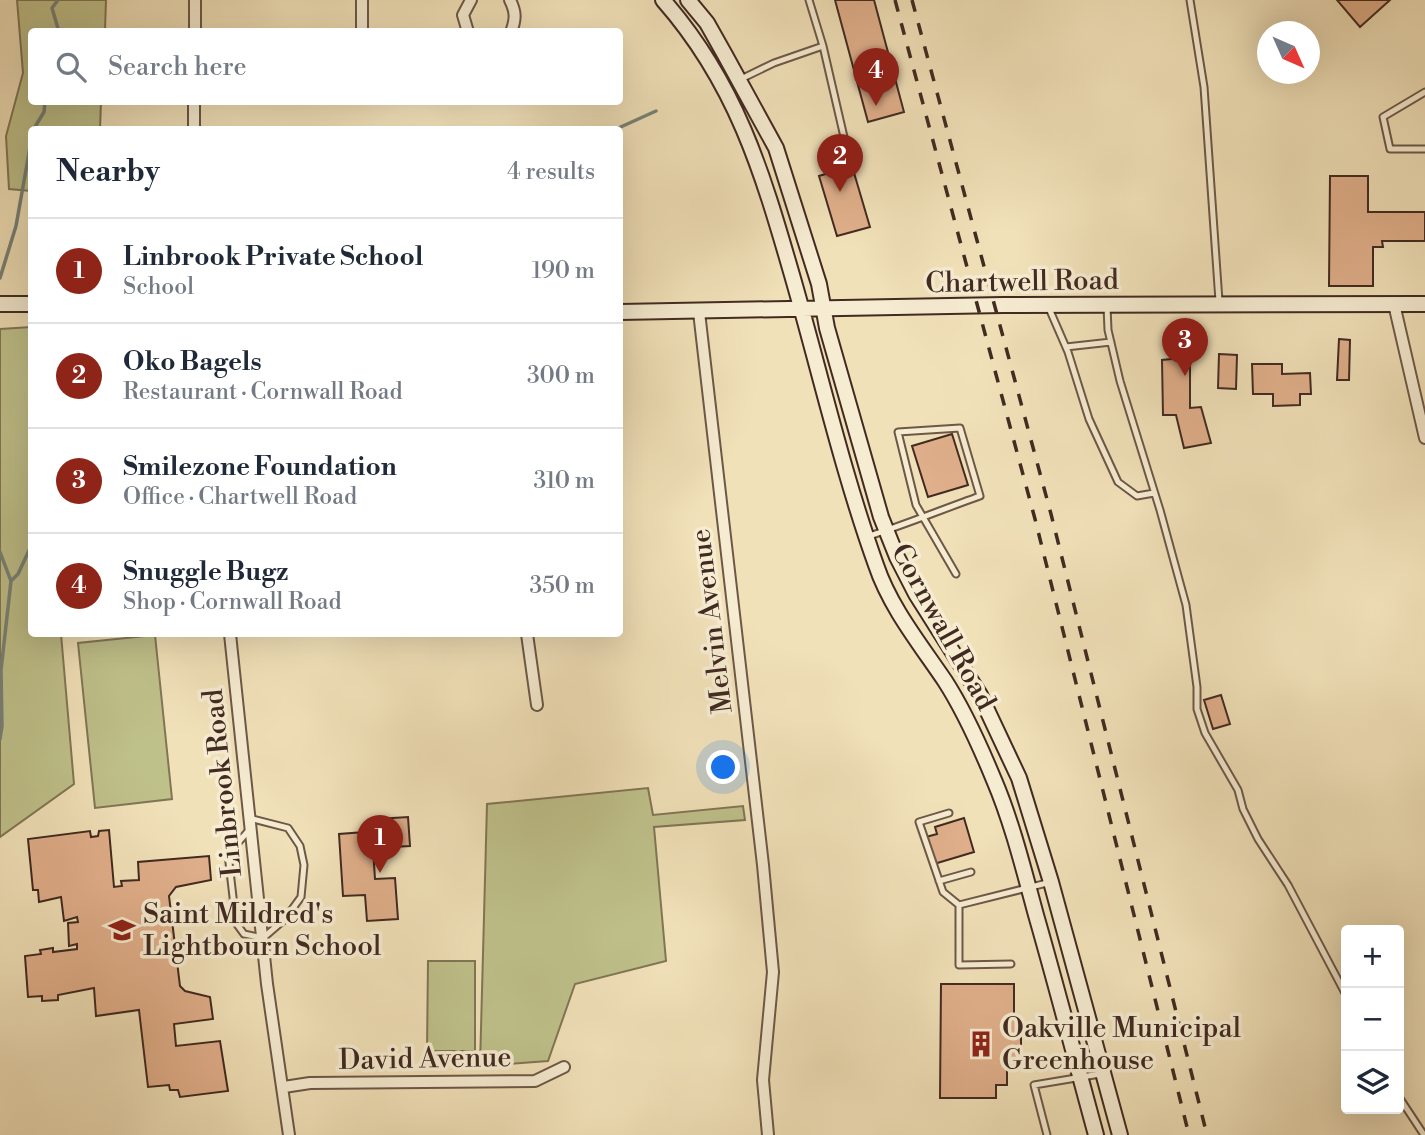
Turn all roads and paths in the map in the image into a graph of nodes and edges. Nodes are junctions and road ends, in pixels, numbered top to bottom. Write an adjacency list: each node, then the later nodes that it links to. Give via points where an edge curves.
1 (195, 0): 9 (street)
2 (362, 0): 10 (street)
3 (471, 0): 11 (street, via 463,15)
4 (510, 0): 12 (street, via 516,20)
5 (663, 0): 27 (main road, Cornwall Road, via 704,53 743,122)
6 (688, 0): 14 (main road, Cornwall Road)
7 (809, 0): 13 (lane)
8 (1191, 0): 22 (lane, via 1204,87)
9 (195, 28)
10 (362, 28)
11 (467, 28)
12 (513, 28)
13 (823, 46): 14 (lane); 18 (lane)
14 (739, 80): 28 (main road, Cornwall Road, via 776,148)
15 (1425, 92): 19 (lane, via 1383,117 1390,149)
16 (194, 105): 17 (street)
17 (194, 126)
18 (844, 137)
19 (1425, 149)
20 (0, 304): 21 (main road)
21 (28, 304)
22 (1219, 304): 23 (main road, Chartwell Road); 26 (main road, Chartwell Road)
23 (1394, 304): 24 (main road, Chartwell Road); 33 (street)
24 (1425, 304)
25 (1048, 305): 26 (main road, Chartwell Road); 28 (main road, Chartwell Road); 32 (lane)
26 (1107, 305): 31 (lane)
27 (802, 308): 28 (main road, Chartwell Road); 30 (main road, Chartwell Road); 37 (main road, Cornwall Road)
28 (823, 308): 36 (main road, Cornwall Road)
29 (623, 312): 30 (main road, Chartwell Road)
30 (699, 312): 58 (street, Melvin Avenue, via 773,972 763,1080)
31 (1111, 342): 32 (lane); 34 (lane)
32 (1066, 347): 34 (lane, via 1089,419 1118,482 1137,496)
33 (1425, 438)
34 (1154, 493): 51 (lane, via 1186,605 1197,709 1205,733 1238,790 1258,839)
35 (922, 517): 35 (lane, via 981,496 960,428 898,432); 36 (lane); 38 (lane)
36 (887, 530): 37 (lane); 46 (main road, Cornwall Road, via 916,594 999,730)
37 (866, 537): 47 (main road, Cornwall Road, via 877,570 972,731 996,784)
38 (956, 574)
39 (230, 637): 43 (street, Linbrook Road)
40 (527, 637): 41 (street)
41 (537, 705)
42 (949, 813): 45 (lane, via 919,822)
43 (250, 823): 49 (street, Linbrook Road); 49 (lane, via 228,854 236,923 244,934); 49 (lane, via 288,828 300,846 304,866 301,897 285,919)
44 (971, 872): 45 (lane)
45 (939, 881): 48 (lane, via 943,892)
46 (1051, 882): 47 (lane); 53 (main road, Cornwall Road)
47 (1029, 888): 48 (lane); 54 (main road, Cornwall Road)
48 (959, 905): 50 (lane, via 959,965)
49 (262, 938): 55 (street, Linbrook Road)
50 (1011, 964)
51 (1342, 988)
52 (564, 1067): 55 (street, David Avenue, via 535,1081)
53 (1104, 1073): 54 (lane); 61 (main road, Cornwall Road)
54 (1081, 1078): 59 (lane, via 1034,1084); 60 (main road, Cornwall Road)
55 (284, 1087): 57 (street, Linbrook Road)
56 (1404, 1105): 62 (lane)
57 (289, 1135)
58 (768, 1135)
59 (1047, 1135)
60 (1096, 1135)
61 (1120, 1135)
62 (1424, 1135)

